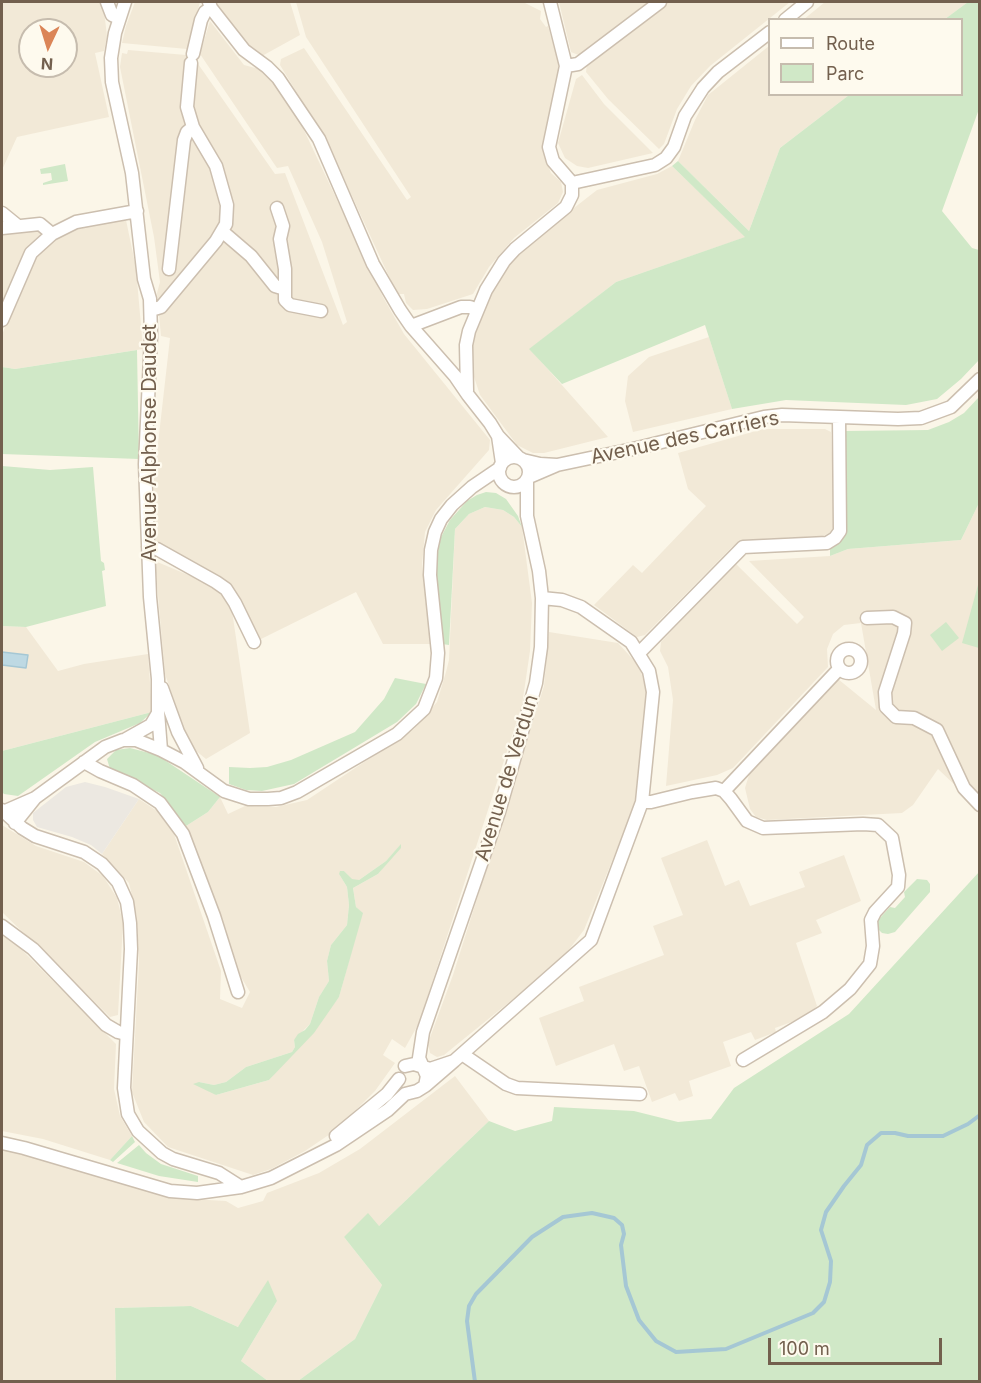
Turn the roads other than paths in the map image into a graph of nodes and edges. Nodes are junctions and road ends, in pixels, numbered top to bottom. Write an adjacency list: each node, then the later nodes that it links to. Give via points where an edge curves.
1 (107, 2): 7 (street, via 112,15)
2 (125, 2): 7 (street, Avenue Alphonse Daudet)
3 (550, 2): 10 (street)
4 (660, 2): 10 (street, via 578,64)
5 (807, 2): 8 (street)
6 (210, 5): 11 (street, via 201,20 192,58 187,107); 26 (street, via 244,50 278,78 319,139 373,264)
7 (119, 18): 14 (street, Avenue Alphonse Daudet, via 112,51 112,82)
8 (787, 18)
9 (768, 34): 12 (street, via 703,88 666,158 655,165)
10 (566, 66): 12 (street, via 549,147 553,161)
11 (193, 127): 18 (street, via 222,186 228,215); 20 (street, via 184,140)
12 (572, 183): 23 (street, via 566,207 504,261)
13 (278, 208): 21 (street, via 283,226 280,239)
14 (137, 211): 19 (street, via 76,222); 22 (street, Avenue Alphonse Daudet)
15 (2, 213): 16 (street)
16 (18, 226): 17 (street); 19 (street, via 40,224)
17 (2, 228)
18 (223, 232): 21 (street, via 251,256 275,286); 22 (street, via 161,307)
19 (52, 234): 25 (street, via 31,253)
20 (169, 269)
21 (285, 289): 24 (street, via 287,303)
22 (151, 310): 38 (street, Avenue Alphonse Daudet, via 146,464)
23 (477, 310): 26 (street, via 461,307); 28 (street, via 466,345)
24 (321, 311)
25 (2, 320)
26 (411, 326): 28 (street)
27 (980, 379): 29 (street, Avenue des Carriers, via 958,402 932,415 909,420)
28 (468, 395): 30 (street)
29 (839, 417): 32 (street, Avenue des Carriers, via 764,417); 42 (street, via 840,531 835,538 827,543 743,547)
30 (498, 436): 31 (street); 33 (street)
31 (521, 459): 32 (street, Avenue des Carriers); 33 (street, via 511,458); 34 (street, via 528,468)
32 (556, 465): 34 (street, Avenue des Carriers)
33 (501, 466): 35 (street, via 500,477); 36 (street)
34 (528, 479): 35 (street, via 519,487); 37 (street, Avenue de Verdun)
35 (508, 486): 36 (street); 37 (street, Avenue de Verdun)
36 (472, 487): 50 (street, via 441,519 430,550 438,653 436,678 424,709 397,734 281,798 259,800 232,794)
37 (527, 516): 39 (street, Avenue de Verdun)
38 (148, 547): 41 (street, via 226,589); 44 (street, Avenue Alphonse Daudet)
39 (542, 598): 42 (street, via 576,604 631,642); 59 (street, Avenue de Verdun, via 536,683 499,812)
40 (867, 618): 54 (street, via 893,616 905,623 885,692 886,707 896,717 914,718 937,730 964,788)
41 (254, 642)
42 (639, 652): 53 (street, via 653,692)
43 (839, 669): 51 (street)
44 (158, 679): 45 (street, Avenue Alphonse Daudet); 46 (street)
45 (158, 712): 47 (street, via 146,729); 48 (street, Avenue Alphonse Daudet)
46 (172, 717): 48 (street, via 172,729); 50 (street)
47 (123, 740): 48 (street, via 136,740); 49 (street)
48 (161, 750): 50 (street)
49 (84, 762): 52 (street); 58 (street, via 133,785 160,803 183,834)
50 (200, 774)
51 (724, 790): 53 (street, via 708,789); 62 (street, via 747,821 763,828 878,825 892,838 899,875 898,887 871,920 870,964 856,981 823,1012)
52 (35, 798): 55 (street); 56 (street)
53 (642, 802): 61 (street, via 591,940)
54 (980, 805)
55 (2, 811): 56 (street)
56 (15, 823): 60 (street, via 35,836 84,852 118,882 127,902 130,923)
57 (2, 926): 60 (street, via 33,949 106,1025)
58 (237, 992)
59 (423, 1032): 63 (street, Avenue de Verdun); 64 (street, Avenue de Verdun, via 419,1053)
60 (126, 1034): 72 (street, via 124,1088 128,1114 152,1145)
61 (458, 1058): 64 (street, via 430,1069); 66 (street); 68 (street, via 517,1088)
62 (743, 1060)
63 (405, 1066): 64 (street); 65 (street)
64 (423, 1067): 66 (street, via 427,1076)
65 (399, 1079): 67 (street, via 403,1088); 71 (street, via 387,1094)
66 (425, 1086): 67 (street)
67 (412, 1092): 71 (street)
68 (640, 1094)
69 (2, 1136): 74 (street)
70 (2, 1143): 74 (street, via 170,1191)
71 (310, 1159): 73 (street)
72 (188, 1164): 73 (street, via 219,1173); 74 (street, via 202,1173)
73 (241, 1187): 74 (street)
74 (206, 1191)

